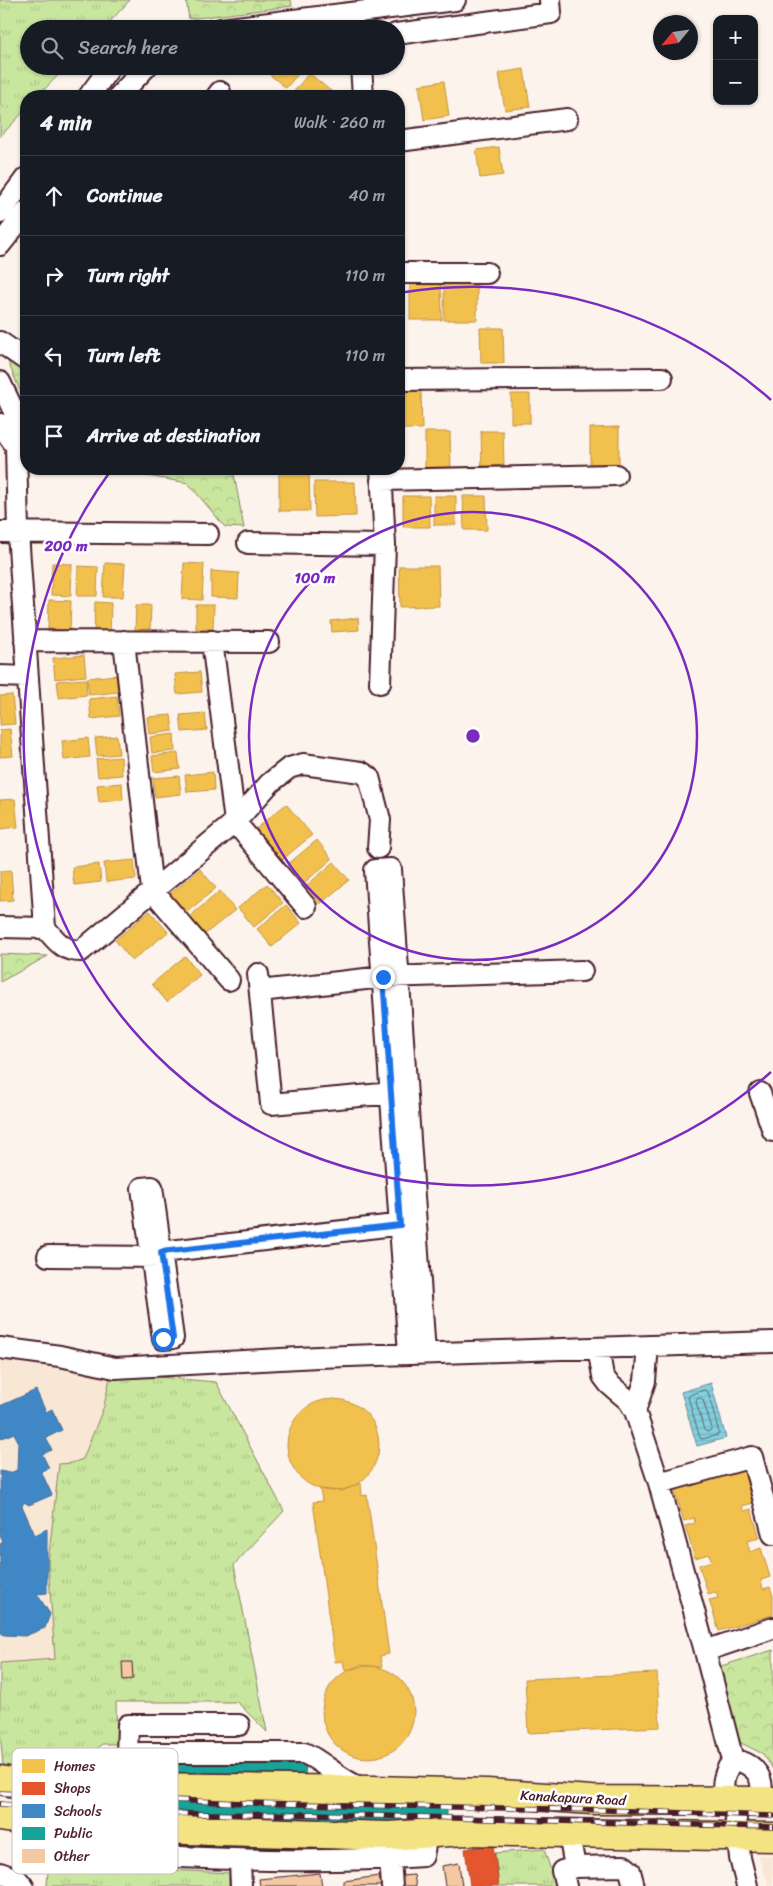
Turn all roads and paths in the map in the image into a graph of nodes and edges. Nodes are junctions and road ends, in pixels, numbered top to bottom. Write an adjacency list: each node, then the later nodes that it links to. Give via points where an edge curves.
1 (455, 0): 3 (street)
2 (550, 0): 5 (street, via 552,13)
3 (356, 14): 4 (street)
4 (302, 20)
5 (405, 33)
6 (104, 75): 9 (street)
7 (139, 75): 10 (street)
8 (362, 75): 11 (street)
9 (93, 90)
10 (125, 90)
11 (363, 90)
12 (567, 119): 13 (street)
13 (405, 141)
14 (20, 186): 15 (street)
15 (1, 211): 16 (street)
16 (20, 220)
17 (20, 225): 18 (street)
18 (0, 245)
19 (405, 273): 20 (street)
20 (488, 273)
21 (0, 342): 22 (street)
22 (20, 356)
23 (662, 378): 24 (street)
24 (405, 380)
25 (0, 382): 27 (street, via 18,420)
26 (0, 424): 27 (street)
27 (16, 446): 31 (street)
28 (405, 474): 30 (street)
29 (381, 475): 34 (street)
30 (616, 475)
31 (9, 532): 32 (street); 35 (street)
32 (208, 534)
33 (248, 543): 34 (street)
34 (385, 545): 41 (street)
35 (25, 641): 36 (street); 40 (street)
36 (124, 641): 37 (street); 44 (street)
37 (212, 641): 38 (street); 42 (street)
38 (269, 642)
39 (0, 676): 40 (street)
40 (28, 676): 47 (street)
41 (380, 683)
42 (235, 822): 43 (street, via 270,783 289,768 303,764 361,772 369,778 380,820); 44 (street); 45 (street)
43 (378, 848)
44 (152, 890): 47 (street, via 80,951 70,951 59,944); 50 (street)
45 (306, 907)
46 (0, 927): 47 (street)
47 (45, 928)
48 (582, 971): 49 (street)
49 (390, 976): 51 (street); 51 (street, via 259,982 271,1104)
50 (229, 980)
51 (398, 1093): 54 (street)
52 (760, 1093): 53 (street)
53 (773, 1130)
54 (408, 1224): 55 (street, via 158,1255); 60 (street)
55 (48, 1256)
56 (773, 1342): 57 (street)
57 (648, 1346): 59 (street); 61 (street, via 645,1381)
58 (0, 1348): 60 (street, via 114,1368)
59 (598, 1348): 60 (street); 61 (street, via 603,1376)
60 (417, 1354)
61 (635, 1411): 62 (street)
62 (659, 1483): 63 (street, via 752,1457); 65 (street)
63 (773, 1534)
64 (773, 1628): 65 (street)
65 (705, 1651): 69 (street)
66 (239, 1725): 67 (street, via 128,1725)
67 (127, 1748)
68 (178, 1754): 71 (street, Kanakapura Road, via 304,1753 343,1779 360,1788)
69 (732, 1760): 72 (street, via 723,1781); 72 (street, via 746,1763 758,1773 762,1787)
70 (178, 1787): 71 (highway, Kanakapura Road)
71 (373, 1790): 72 (highway, Kanakapura Road, via 592,1800)
72 (748, 1801): 75 (street)
73 (178, 1834): 77 (highway)
74 (569, 1834): 75 (highway); 77 (highway, via 427,1834); 80 (street)
75 (738, 1836): 76 (highway); 87 (street)
76 (773, 1837)
77 (389, 1847): 79 (street); 84 (street)
78 (178, 1857): 79 (street)
79 (240, 1860): 83 (street)
80 (575, 1867): 85 (street, via 562,1871); 86 (street, via 624,1866 630,1870)
81 (0, 1872): 82 (street, via 17,1879)
82 (23, 1886)
83 (241, 1886)
84 (392, 1886)
85 (566, 1886)
86 (634, 1886)
87 (747, 1886)

